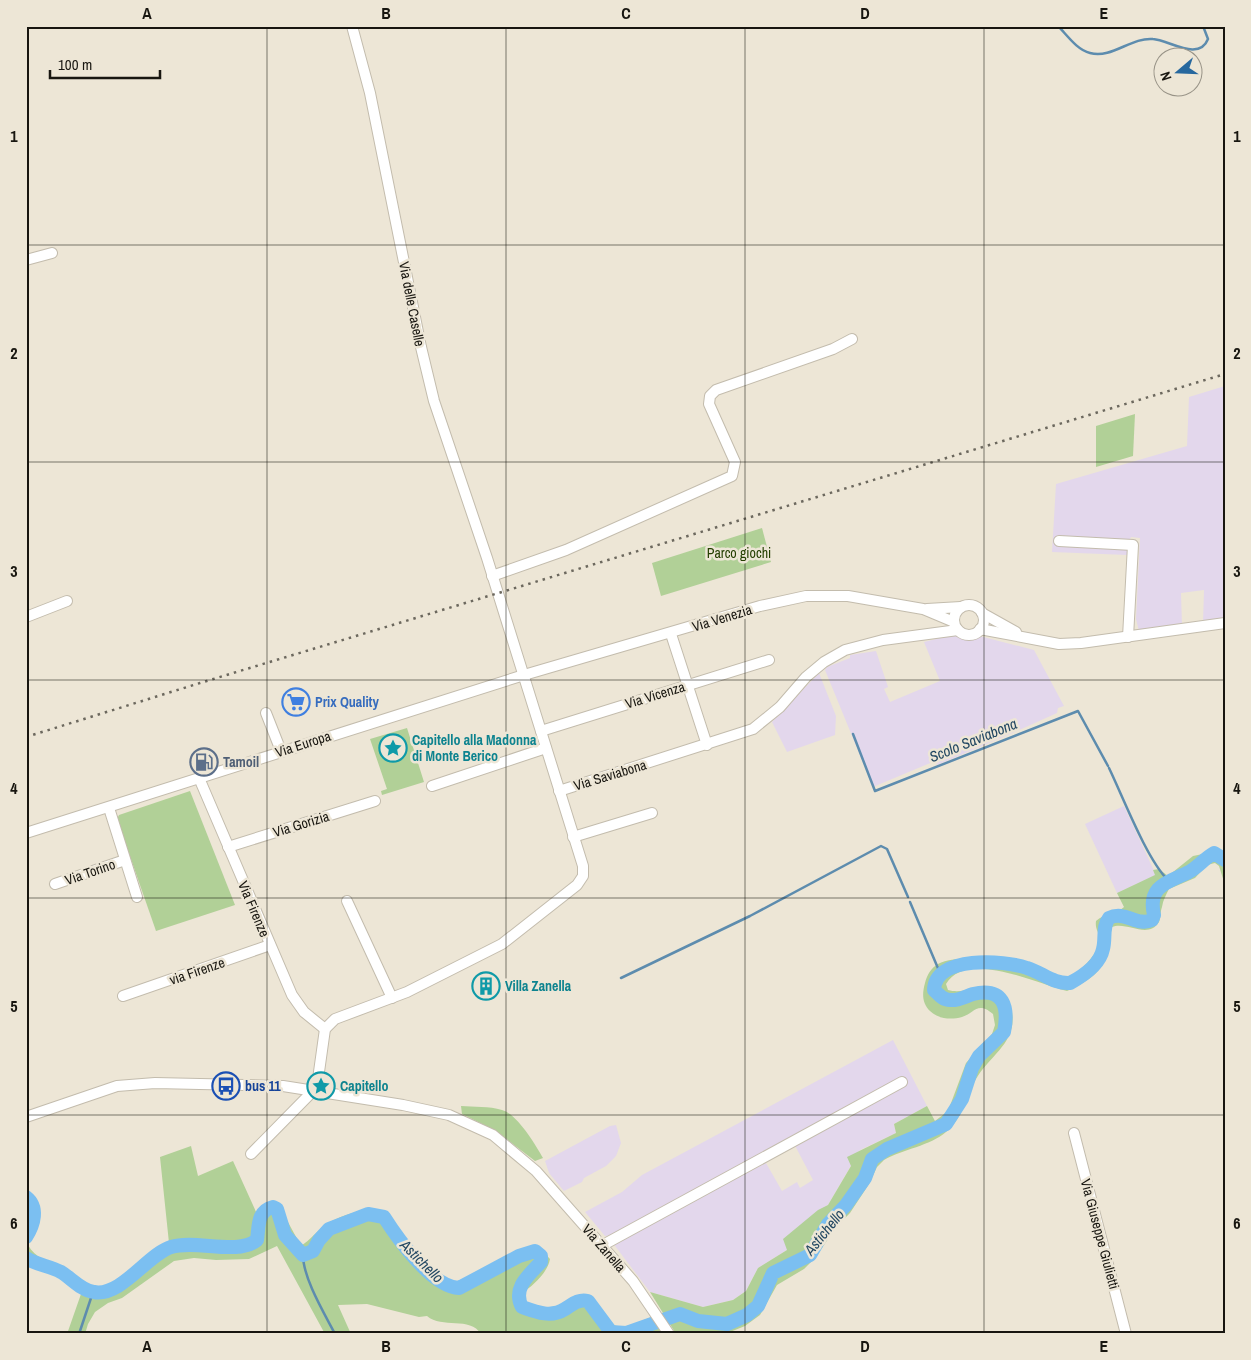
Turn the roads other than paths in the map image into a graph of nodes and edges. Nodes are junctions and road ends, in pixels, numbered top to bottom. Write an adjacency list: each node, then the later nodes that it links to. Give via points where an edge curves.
1 (352, 26): 6 (street, Via delle Caselle, via 371,101 426,373)
2 (52, 253): 3 (street)
3 (26, 260)
4 (852, 339): 6 (street, via 712,394 709,404 735,462 732,476 566,550)
5 (1059, 541): 17 (street, via 1133,545)
6 (492, 576): 19 (street, Via delle Caselle)
7 (67, 601): 11 (street)
8 (961, 607): 9 (street, Via Venezia); 10 (street, via 970,605); 13 (street, via 955,614)
9 (923, 609): 13 (street, Via Venezia); 15 (street, Via Venezia, via 848,596 806,596 760,606)
10 (982, 613): 14 (street, via 984,620); 16 (street)
11 (26, 617)
12 (1225, 623): 17 (street)
13 (956, 626): 14 (street, Via Saviabona, via 970,635); 23 (street, Via Saviabona, via 845,650 806,677 780,707 753,729)
14 (980, 630): 16 (street, Via Saviabona)
15 (671, 634): 19 (street, Via Venezia); 20 (street)
16 (1023, 636): 17 (street, via 1059,644)
17 (1128, 637)
18 (769, 660): 20 (street, Via Vicenza)
19 (524, 675): 22 (street, Via delle Caselle); 25 (street, Via Europa)
20 (688, 685): 22 (street, Via Vicenza); 23 (street)
21 (266, 713): 25 (street)
22 (541, 731): 24 (street, Via delle Caselle)
23 (707, 744): 28 (street, Via Saviabona)
24 (546, 748): 27 (street); 28 (street, Via delle Caselle)
25 (281, 751): 26 (street, Via Europa)
26 (199, 778): 30 (street, Via Europa); 34 (street, Via Firenze)
27 (432, 786)
28 (559, 791): 33 (street, Via Saviabona)
29 (375, 801): 34 (street, Via Gorizia)
30 (109, 808): 32 (street, Via Europa); 35 (street, Via Torino)
31 (652, 813): 33 (street)
32 (26, 833)
33 (573, 837): 41 (street, Via Saviabona, via 583,866 583,876 576,885 502,944)
34 (228, 847): 39 (street, Via Firenze)
35 (125, 860): 36 (street, Via Torino); 37 (street, Via Torino)
36 (55, 884)
37 (137, 898)
38 (347, 901): 41 (street)
39 (270, 945): 40 (street, via Firenze); 42 (street, Via Firenze, via 292,995 304,1012)
40 (123, 996)
41 (392, 998): 42 (street, Via Saviabona, via 335,1019)
42 (325, 1030): 44 (street)
43 (902, 1082): 48 (street)
44 (314, 1090): 45 (street, Via Zanella, via 239,1084 132,1084); 47 (street); 48 (street, Via Zanella, via 448,1115 493,1135 557,1193)
45 (26, 1117)
46 (1074, 1133): 50 (street, Via Giuseppe Giulietti)
47 (251, 1154)
48 (603, 1245): 49 (street, Via Zanella)
49 (669, 1332)
50 (1126, 1334)

